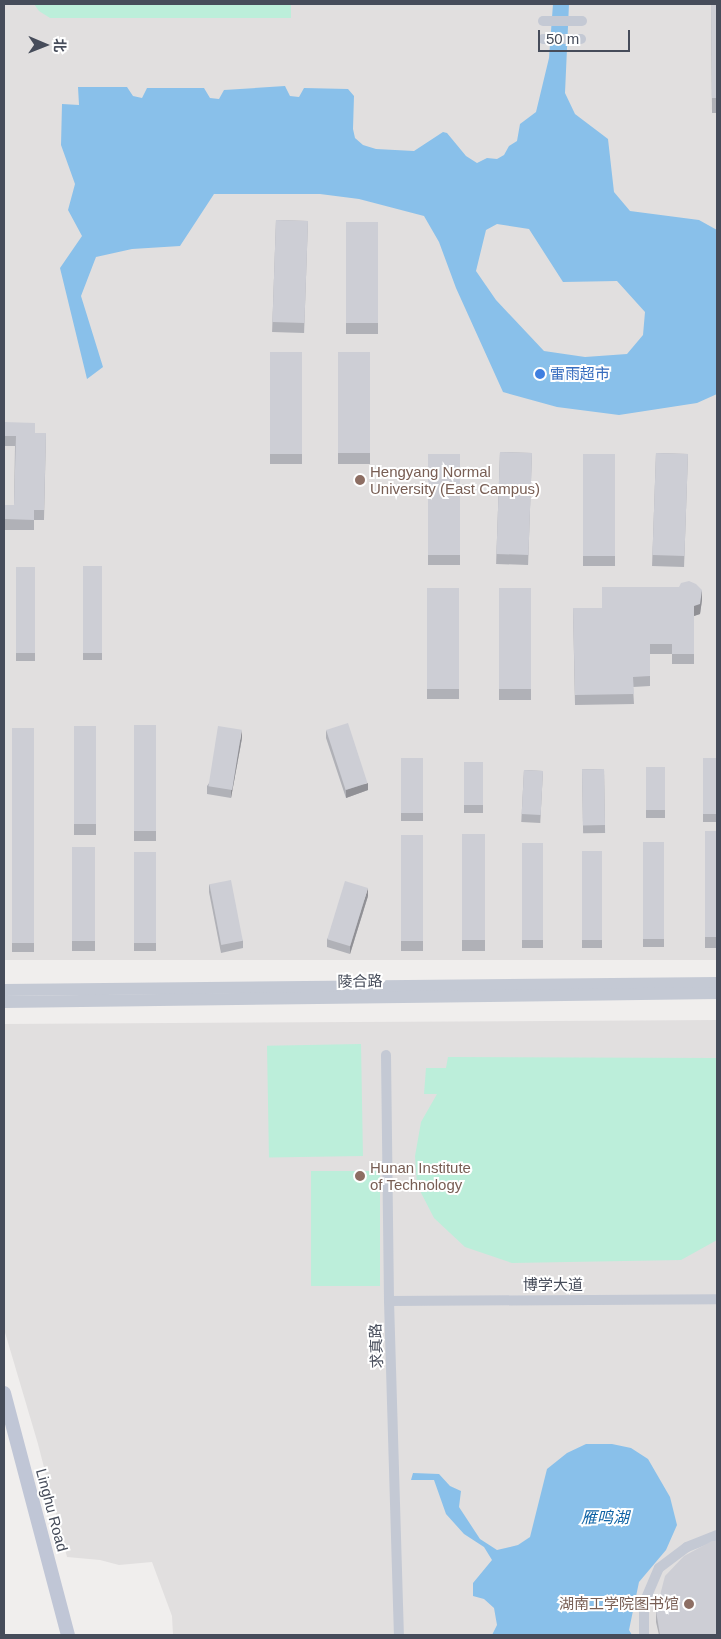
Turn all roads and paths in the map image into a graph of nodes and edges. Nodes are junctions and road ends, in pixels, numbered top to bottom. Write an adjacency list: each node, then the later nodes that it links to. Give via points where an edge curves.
1 (543, 21): 2 (street)
2 (579, 21)
3 (543, 39): 4 (street)
4 (578, 39)
5 (717, 983): 6 (street, 陵合路)
6 (4, 990)
7 (717, 994): 8 (street, 陵合路)
8 (4, 1002)
9 (386, 1055): 11 (street, 求真路)
10 (717, 1299): 11 (street, 博学大道)
11 (389, 1301): 15 (street, 求真路)
12 (4, 1393): 14 (main road, Linghu Road)
13 (717, 1535): 16 (street, via 687,1547 659,1568 644,1603)
14 (68, 1635)
15 (399, 1635)
16 (644, 1635)

